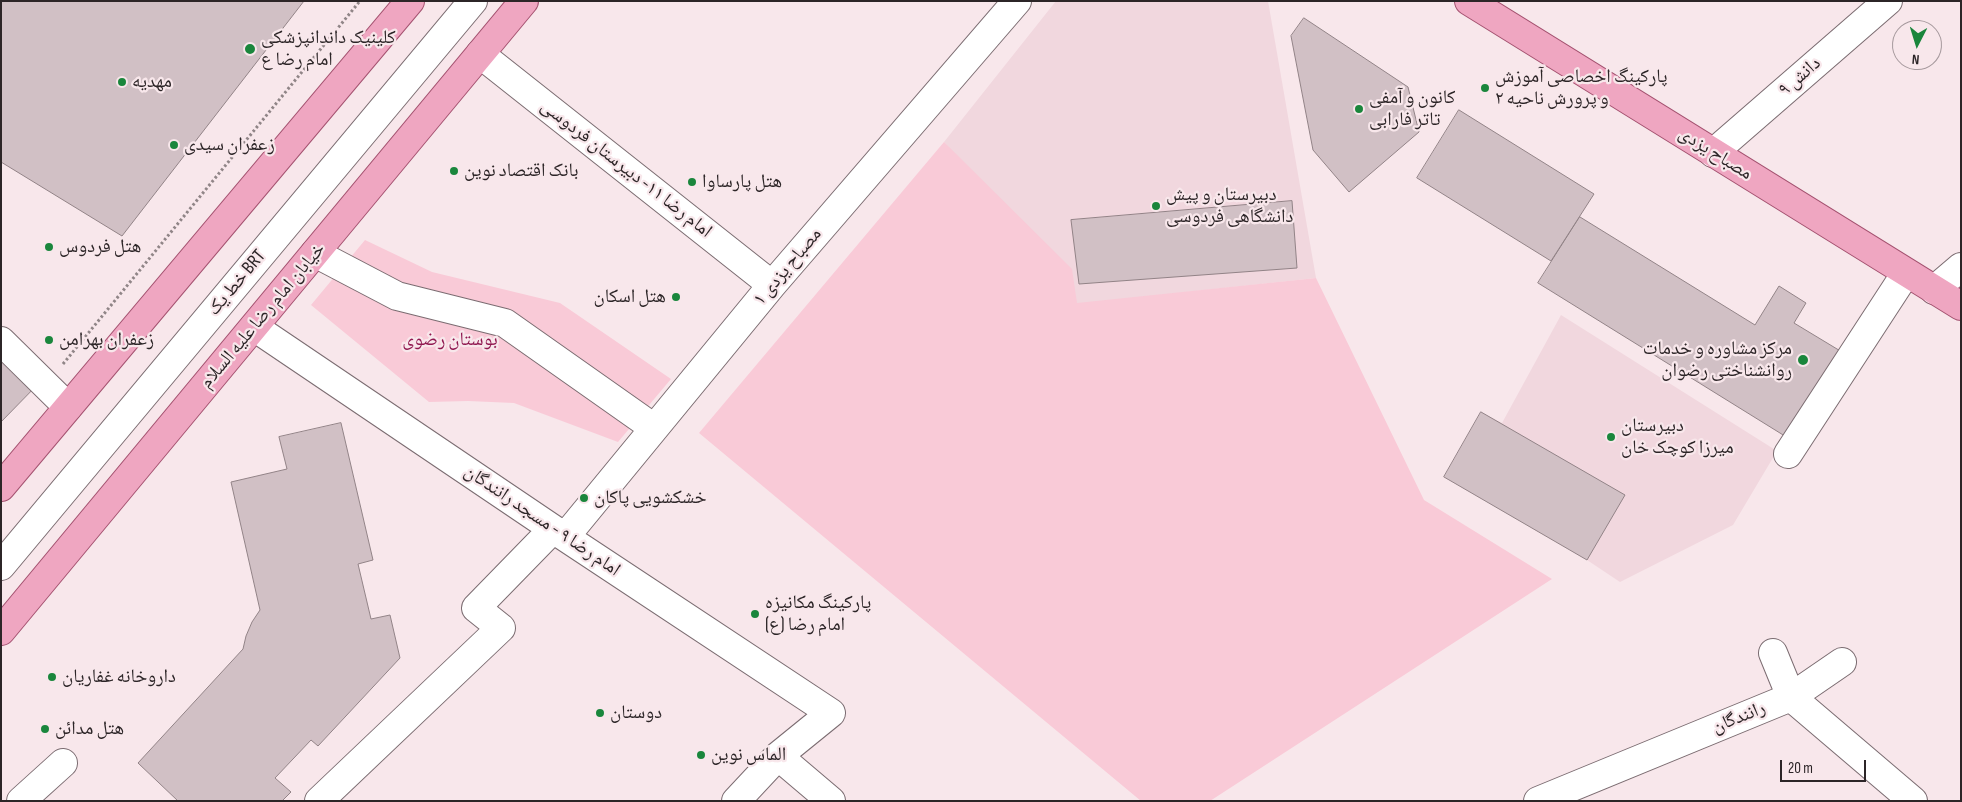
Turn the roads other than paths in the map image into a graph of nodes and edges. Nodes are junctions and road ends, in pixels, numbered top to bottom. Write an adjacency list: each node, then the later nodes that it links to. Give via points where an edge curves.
1 (456, 1): 23 (street, خط یک BRT)
2 (473, 1): 24 (street, خط یک BRT)
3 (524, 1): 8 (main road, خیابان امام رضا علیه السلام)
4 (1017, 1): 13 (street, مصباح یزدی ۱)
5 (1469, 1): 9 (main road, مصباح یزدی)
6 (1888, 1): 9 (street, دانش ۹)
7 (408, 2): 18 (main road)
8 (480, 54): 10 (main road, خیابان امام رضا علیه السلام); 13 (street, امام رضا ۱۱- دبیرستان فردوسی)
9 (1713, 152): 12 (main road, مصباح یزدی)
10 (315, 253): 16 (main road, خیابان امام رضا علیه السلام); 19 (street, via 397,296 505,323)
11 (1961, 267): 14 (street)
12 (1906, 272): 14 (main road, مصباح یزدی); 20 (street)
13 (772, 285): 19 (street, مصباح یزدی ۱)
14 (1934, 290): 15 (main road, مصباح یزدی)
15 (1961, 306)
16 (254, 327): 22 (street, امام رضا ۹ - مسجد رانندگان); 25 (main road, خیابان امام رضا علیه السلام)
17 (1, 341): 18 (street)
18 (68, 407): 21 (main road)
19 (654, 428): 22 (street, مصباح یزدی ۱)
20 (1788, 454)
21 (1, 487)
22 (559, 533): 29 (street, امام رضا ۹ - مسجد رانندگان, via 831,713); 32 (street, مصباح یزدی ۱, via 476,608 501,628)
23 (1, 546)
24 (1, 566)
25 (1, 631)
26 (1773, 653): 28 (street)
27 (1842, 662): 28 (street)
28 (1791, 697): 35 (street, رانندگان); 36 (street, رانندگان)
29 (778, 756): 33 (street); 34 (street)
30 (63, 763): 31 (street)
31 (20, 801)
32 (319, 801)
33 (736, 801)
34 (831, 801)
35 (1538, 801)
36 (1913, 801)

